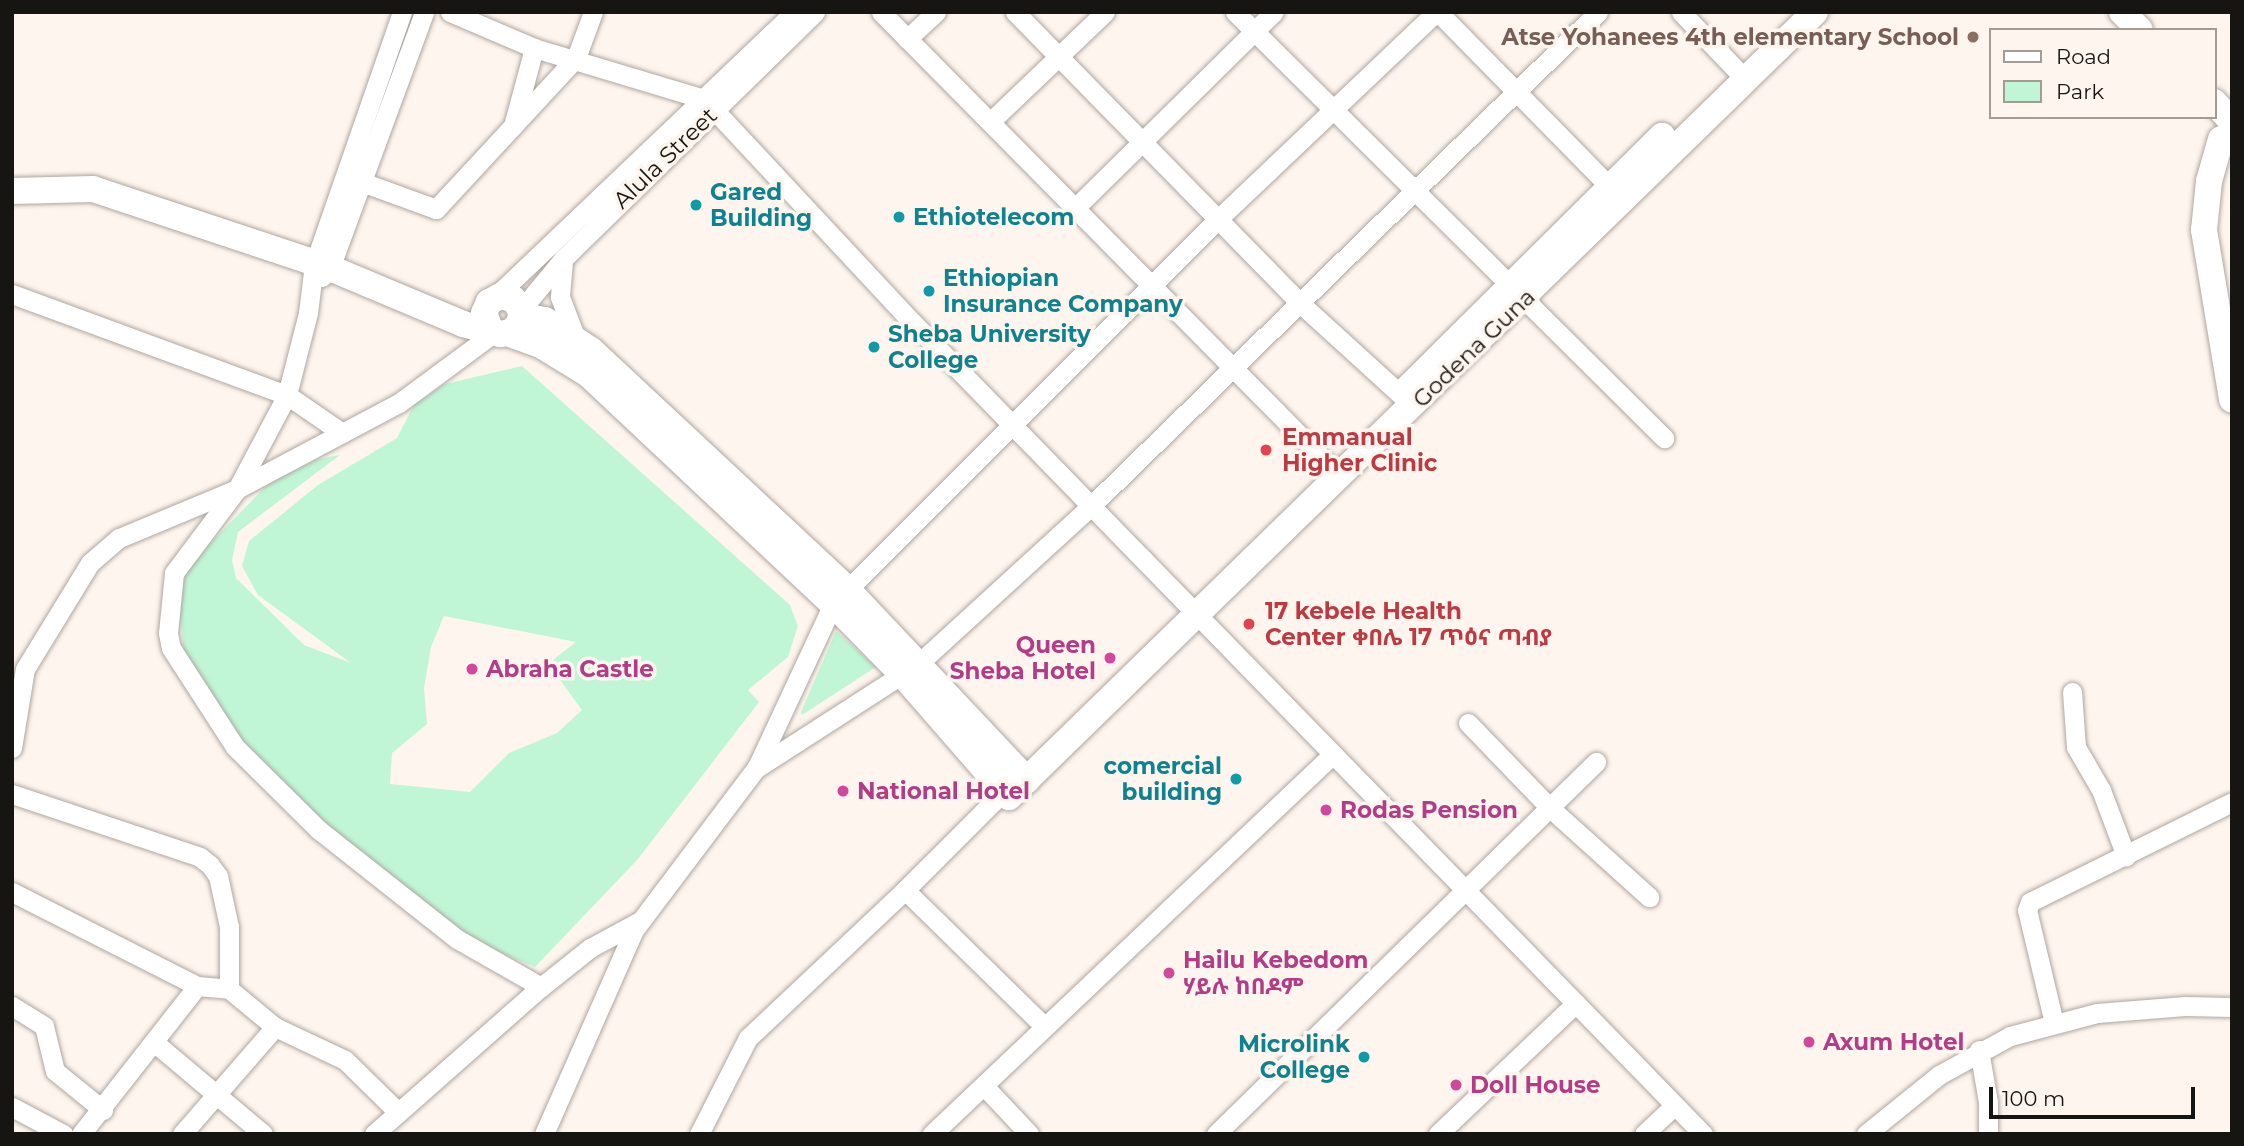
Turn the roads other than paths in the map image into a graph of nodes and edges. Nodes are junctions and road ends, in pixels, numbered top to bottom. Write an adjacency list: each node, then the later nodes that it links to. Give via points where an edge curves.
1 (401, 12): 42 (street)
2 (424, 12): 35 (street)
3 (450, 12): 22 (street)
4 (593, 12): 24 (street)
5 (794, 12): 27 (street, Alula Street)
6 (816, 12): 27 (street, Alula Street)
7 (881, 12): 21 (street)
8 (936, 12): 21 (street)
9 (1015, 12): 23 (street)
10 (1105, 12): 23 (street)
11 (1235, 12): 20 (street)
12 (1273, 12): 20 (street)
13 (1437, 12): 26 (street); 29 (street)
14 (1598, 12): 26 (street)
15 (1681, 12): 25 (street)
16 (1793, 12): 25 (main road, Godena Guna)
17 (1815, 12): 25 (main road, Godena Guna)
18 (2122, 12): 19 (main road)
19 (2138, 28)
20 (1254, 31): 29 (street); 33 (street)
21 (907, 39): 30 (street)
22 (534, 48): 24 (street); 31 (street)
23 (1060, 55): 30 (street); 33 (street)
24 (576, 58): 27 (street); 31 (street)
25 (1739, 73): 38 (main road, Godena Guna)
26 (1518, 90): 37 (street); 38 (street)
27 (709, 105): 41 (street, Alula Street); 46 (street, Alula Street); 54 (street)
28 (2216, 107): 32 (main road)
29 (1332, 109): 37 (street); 40 (street)
30 (990, 122): 39 (street)
31 (512, 131): 35 (street, via 436,209)
32 (2224, 133): 52 (main road, via 2207,196 2204,239)
33 (1142, 142): 39 (street); 40 (street)
34 (12, 179): 42 (main road, via 77,175 103,179)
35 (359, 181): 42 (street)
36 (12, 191): 42 (main road, via 93,188)
37 (1416, 192): 44 (street); 47 (street)
38 (1616, 192): 44 (main road, Godena Guna)
39 (1075, 208): 43 (street)
40 (1219, 218): 43 (street); 47 (street)
41 (563, 259): 48 (street, Alula Street); 49 (street, via 560,297)
42 (324, 261): 46 (main road, via 444,304 467,307); 48 (main road, via 463,324); 51 (street, via 308,293 308,313)
43 (1152, 286): 50 (street); 54 (street)
44 (1517, 292): 53 (main road, Godena Guna); 56 (street)
45 (12, 295): 51 (street)
46 (491, 300): 48 (main road, via 484,313)
47 (1301, 304): 50 (street); 53 (street)
48 (507, 324): 49 (main road, via 545,320); 55 (street, Alula Street, via 398,403); 60 (main road, via 588,374)
49 (575, 336): 60 (main road)
50 (1233, 368): 57 (street); 59 (street)
51 (287, 395): 55 (street); 58 (street)
52 (2232, 400)
53 (1407, 401): 57 (main road, Godena Guna)
54 (1012, 425): 59 (street); 61 (street)
55 (342, 433): 58 (street, Alula Street)
56 (1664, 438)
57 (1333, 469): 62 (main road, Godena Guna)
58 (237, 489): 63 (street, Alula Street, via 118,538 90,564); 82 (street, via 174,573 167,609 171,648 205,705 234,747 319,830 457,939)
59 (1091, 506): 62 (street); 64 (street)
60 (759, 523): 61 (main road)
61 (840, 596): 64 (main road); 70 (street)
62 (1193, 611): 68 (street); 71 (main road, Godena Guna)
63 (19, 668): 67 (street)
64 (910, 669): 70 (street); 71 (main road)
65 (2072, 692): 75 (street, via 2076,747 2101,790)
66 (1468, 723): 74 (street)
67 (12, 748)
68 (1333, 754): 76 (street); 88 (street)
69 (1596, 762): 74 (street)
70 (757, 767): 80 (street)
71 (1010, 788): 77 (street)
72 (12, 794): 83 (street, via 200,857 210,865 218,876 229,927)
73 (2232, 802): 75 (street)
74 (1549, 807): 76 (street); 79 (street)
75 (2126, 856): 87 (street, via 2028,905)
76 (1464, 888): 84 (street); 107 (street)
77 (905, 890): 88 (street); 104 (street, via 748,1038)
78 (12, 892): 81 (street)
79 (1649, 897)
80 (641, 920): 82 (street, via 590,948); 103 (street, via 619,959)
81 (197, 985): 83 (street); 90 (street)
82 (541, 987): 97 (street)
83 (229, 989): 89 (street)
84 (1576, 1003): 94 (street); 108 (street)
85 (12, 1006): 96 (street, via 44,1026 55,1071)
86 (2232, 1007): 87 (street, via 2137,1009)
87 (2054, 1023): 91 (street)
88 (1044, 1026): 92 (street)
89 (275, 1027): 93 (street); 97 (street, via 345,1060)
90 (155, 1043): 93 (street); 96 (street)
91 (1979, 1050): 111 (street, via 1898,1104); 112 (street)
92 (984, 1086): 105 (street); 106 (street)
93 (218, 1097): 100 (street); 101 (street)
94 (1675, 1105): 109 (street); 110 (street)
95 (12, 1107): 98 (street)
96 (103, 1111): 99 (street)
97 (398, 1112): 102 (street)
98 (64, 1134)
99 (81, 1134)
100 (182, 1134)
101 (263, 1134)
102 (374, 1134)
103 (544, 1134)
104 (699, 1134)
105 (932, 1134)
106 (1030, 1134)
107 (1216, 1134)
108 (1438, 1134)
109 (1644, 1134)
110 (1703, 1134)
111 (1866, 1134)
112 (1988, 1134)

